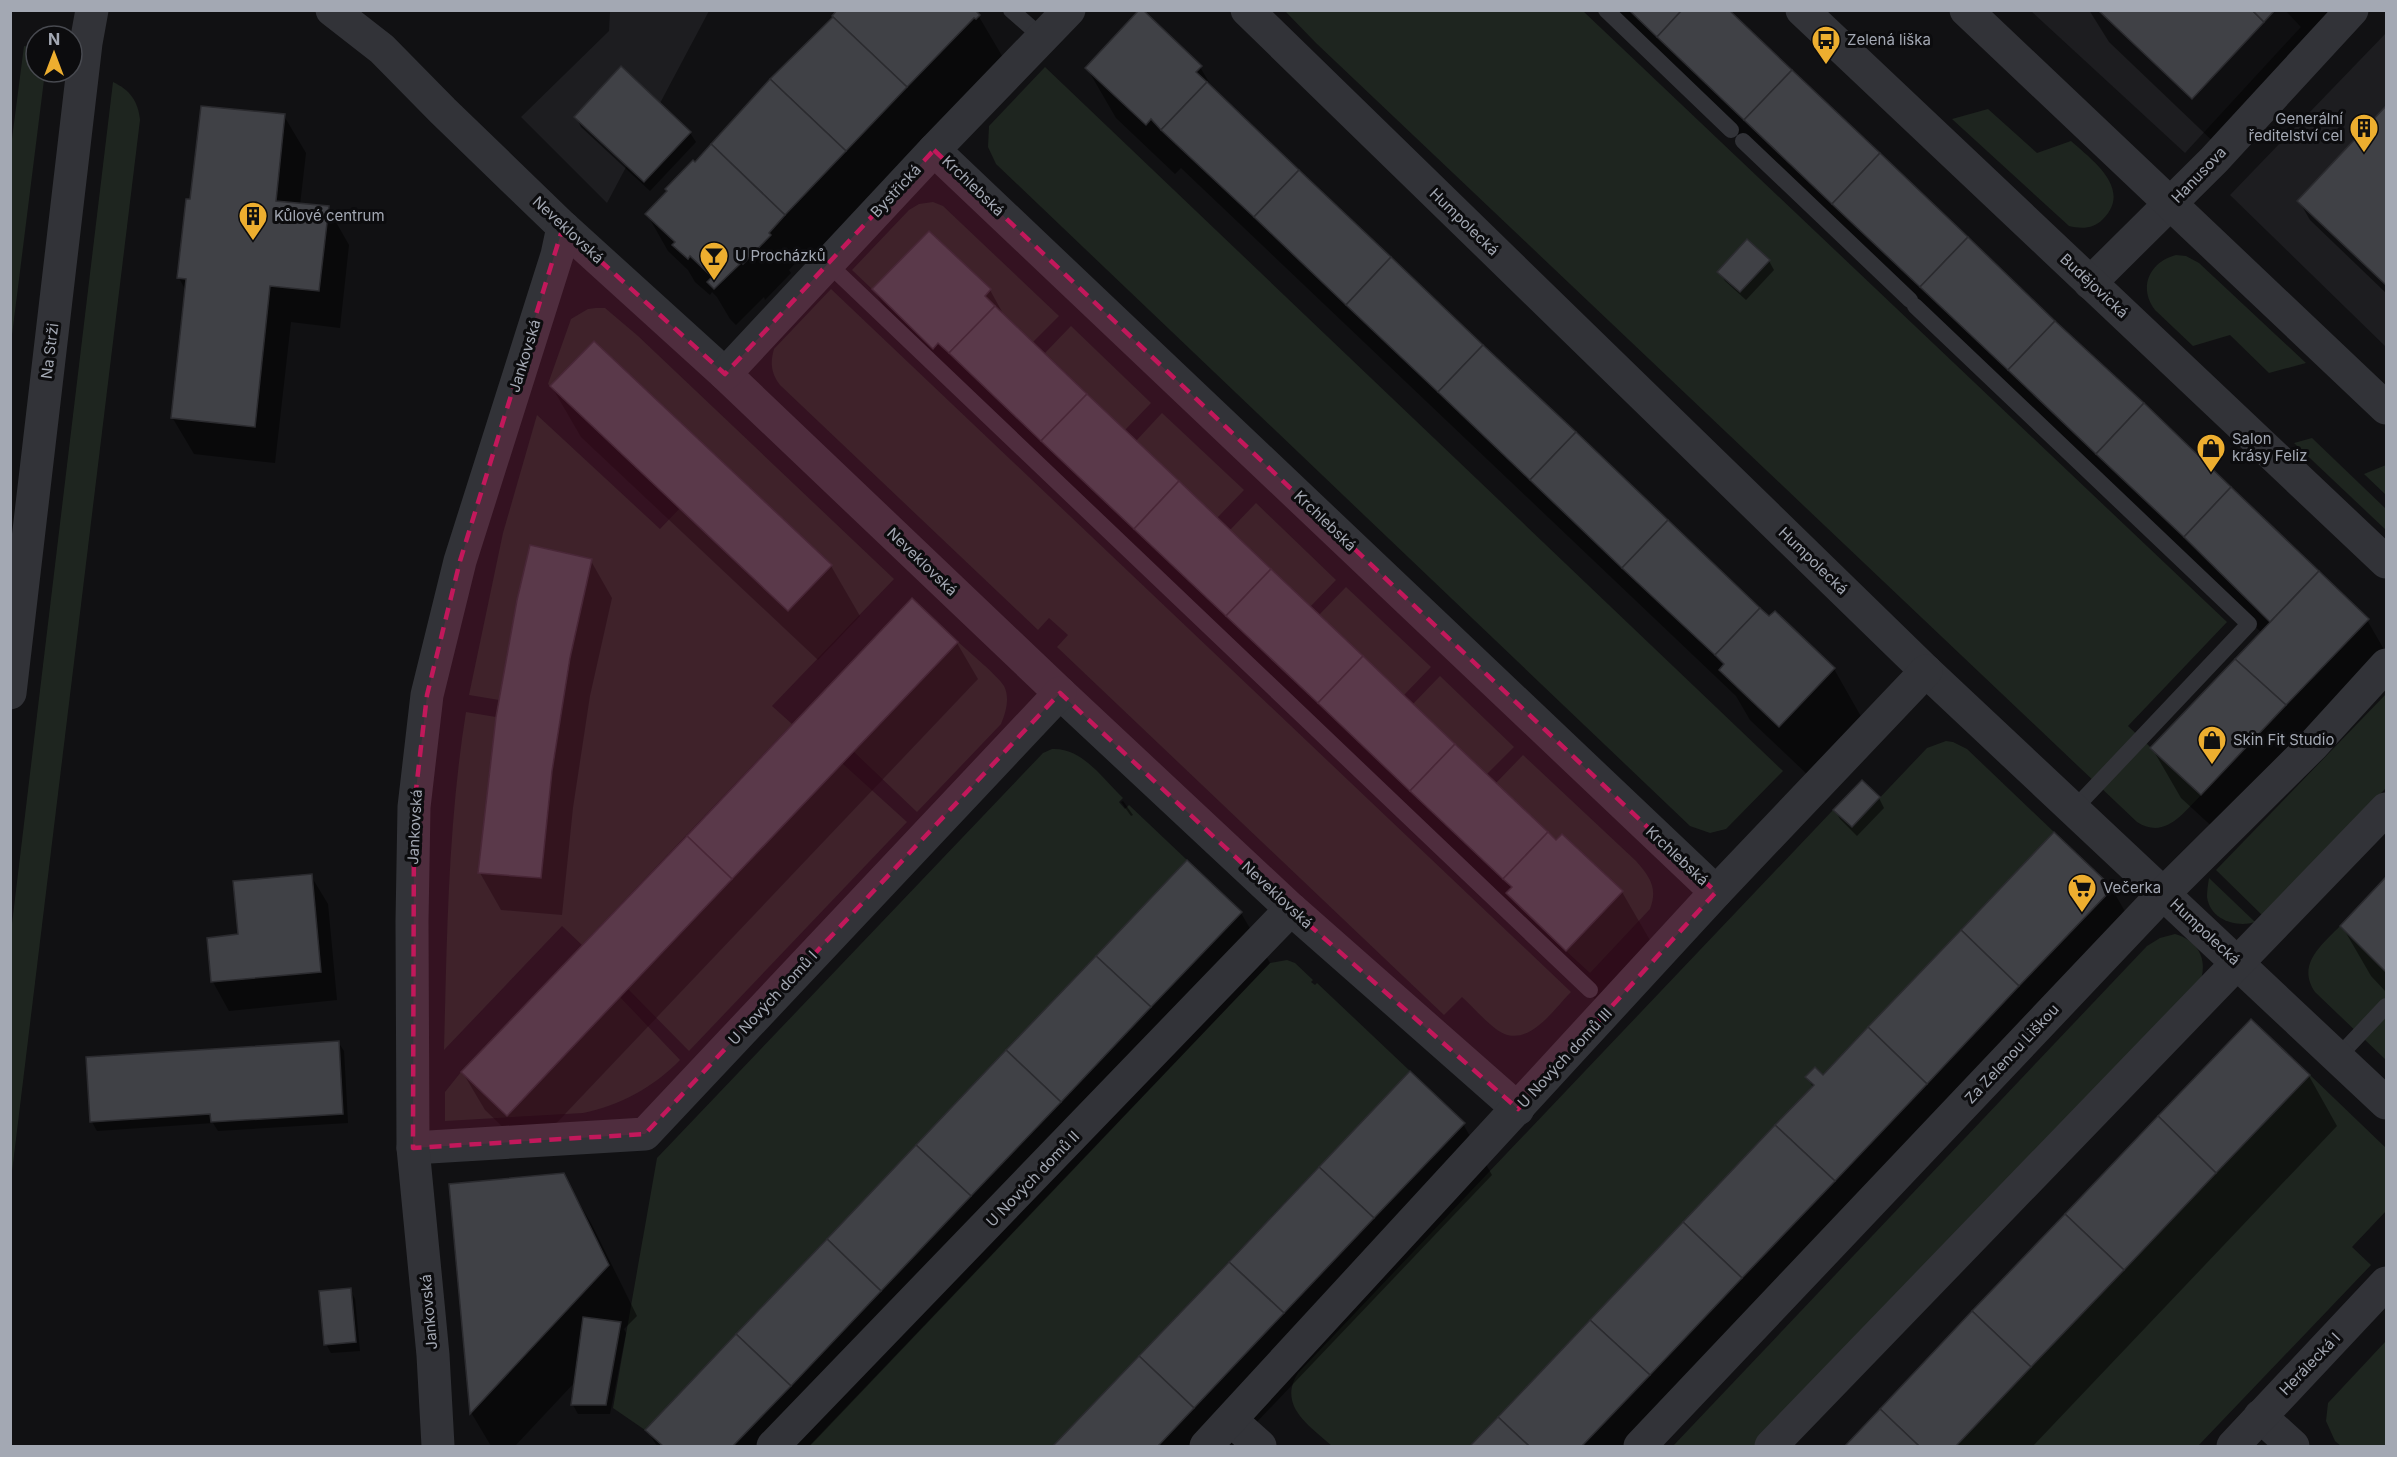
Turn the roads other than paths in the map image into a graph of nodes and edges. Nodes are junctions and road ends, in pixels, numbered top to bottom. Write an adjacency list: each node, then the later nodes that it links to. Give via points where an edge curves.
1 (92, 10): 21 (street, Na Strži)
2 (332, 10): 13 (street, Neveklovská, via 382,49)
3 (1011, 10): 10 (lane)
4 (1069, 10): 10 (street, Bystřická)
5 (1247, 10): 20 (street, Humpolecká)
6 (1606, 10): 23 (lane, via 2249,624)
7 (1802, 10): 15 (street, Budějovická)
8 (1966, 10): 12 (street)
9 (2352, 10): 12 (street, Hanusova)
10 (1043, 38): 11 (street, Bystřická)
11 (934, 150): 16 (street, Bystřická); 25 (street, Krchlebská)
12 (2170, 204): 15 (street, Hanusova); 17 (street)
13 (563, 227): 16 (street, Neveklovská); 34 (street, Jankovská, via 460,561 427,695 414,807)
14 (839, 274): 29 (lane)
15 (2090, 283): 18 (street, Budějovická)
16 (725, 374): 22 (street, Neveklovská)
17 (2386, 408)
18 (2386, 562)
19 (2386, 665): 26 (street, Za Zelenou Liškou, via 2314,744)
20 (1926, 671): 23 (street, Humpolecká); 25 (street, U Nových domů Ⅲ)
21 (10, 693)
22 (1060, 693): 27 (street, Neveklovská); 34 (street, U Nových domů Ⅰ, via 645,1134)
23 (2074, 809): 26 (street, Humpolecká)
24 (2386, 809): 28 (street)
25 (1716, 892): 33 (street, U Nových domů Ⅲ)
26 (2164, 893): 28 (street, Humpolecká); 42 (street, Za Zelenou Liškou)
27 (1291, 909): 33 (street, Neveklovská); 39 (street, U Nových domů Ⅱ)
28 (2237, 962): 31 (street, Humpolecká); 43 (street)
29 (1590, 990)
30 (2386, 1006): 31 (lane)
31 (2338, 1057): 32 (street, Humpolecká)
32 (2386, 1103)
33 (1518, 1109): 37 (street, U Nových domů Ⅲ)
34 (414, 1148): 38 (street, Jankovská)
35 (2382, 1297): 36 (street, Herálecká Ⅰ)
36 (2260, 1416): 44 (street, Herálecká Ⅰ); 45 (street)
37 (1231, 1420): 40 (street, U Nových domů Ⅲ); 41 (street)
38 (438, 1446)
39 (773, 1446)
40 (1206, 1446)
41 (1260, 1446)
42 (1640, 1446)
43 (1771, 1446)
44 (2233, 1446)
45 (2293, 1446)

